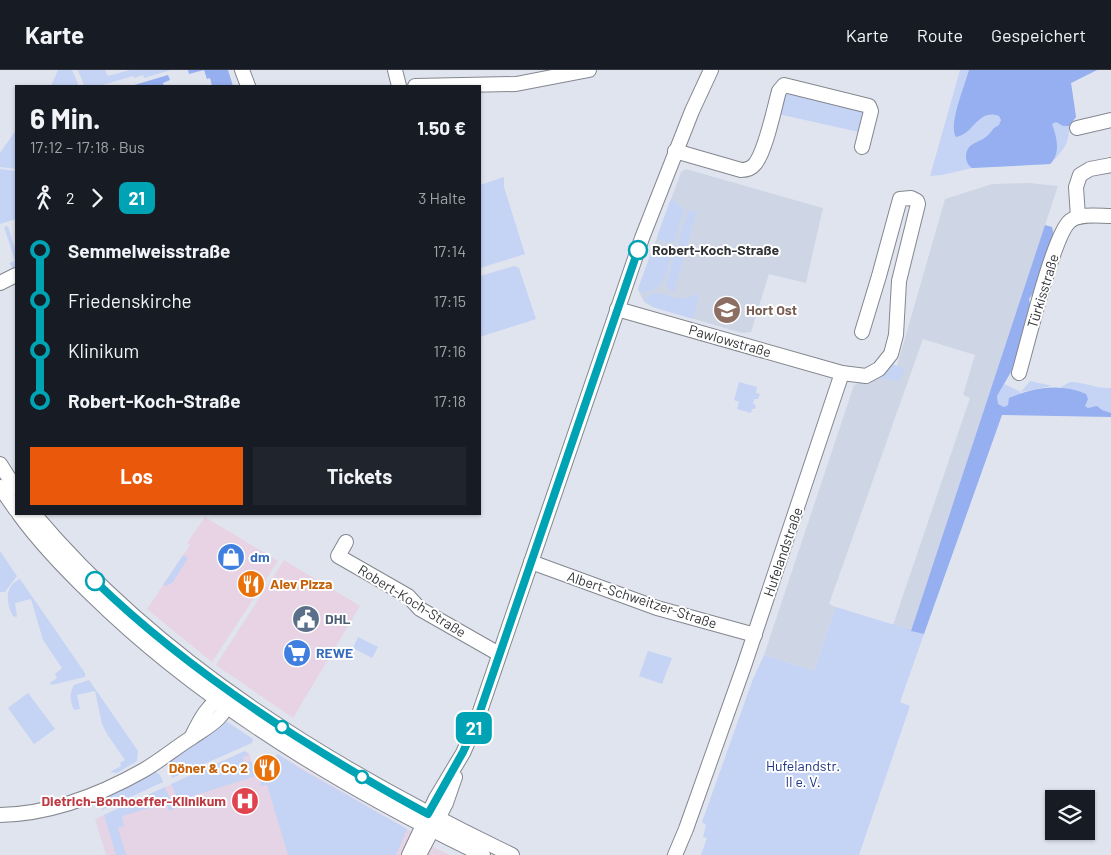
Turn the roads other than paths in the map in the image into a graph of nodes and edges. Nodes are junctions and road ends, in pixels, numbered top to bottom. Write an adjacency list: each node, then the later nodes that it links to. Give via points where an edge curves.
1 (242, 70): 6 (street)
2 (395, 70): 7 (street)
3 (589, 70): 5 (street)
4 (711, 70): 12 (street)
5 (543, 75): 8 (street, via 516,84)
6 (248, 85)
7 (399, 85)
8 (466, 85)
9 (1111, 120): 10 (street)
10 (1077, 128)
11 (862, 147): 12 (street, via 871,108 867,104 784,85 779,91 762,151 756,163 746,170)
12 (675, 151): 20 (street)
13 (1111, 165): 15 (street, via 1080,174 1076,187)
14 (1111, 216): 15 (street)
15 (1078, 217): 23 (street, Türkisstraße, via 1071,220 1061,234)
16 (15, 276): 19 (street)
17 (879, 276): 18 (street); 18 (street, via 900,199 911,198 918,204); 21 (street)
18 (899, 281): 22 (street, via 896,335 891,354 879,369 866,376)
19 (0, 283)
20 (617, 309): 22 (street, Pawlowstraße); 31 (street)
21 (862, 332)
22 (842, 373): 32 (street, Hufelandstraße)
23 (1019, 373)
24 (0, 464): 26 (street)
25 (0, 487): 27 (street)
26 (15, 487)
27 (15, 509)
28 (20, 515): 34 (street, via 72,576 115,618 157,654)
29 (35, 515): 34 (street, via 81,567)
30 (346, 542): 33 (street, Robert-Koch-Straße, via 338,556)
31 (530, 562): 32 (street, Albert-Schweitzer-Straße, via 657,608); 33 (street)
32 (754, 636): 41 (street, Hufelandstraße)
33 (499, 654): 36 (street, via 446,803)
34 (225, 699): 35 (street, via 222,715 206,730 144,770 92,796 35,812); 36 (street, via 328,772)
35 (0, 815)
36 (430, 822): 37 (street); 38 (street); 39 (street); 40 (street)
37 (409, 855)
38 (419, 855)
39 (484, 855)
40 (512, 855)
41 (675, 855)

